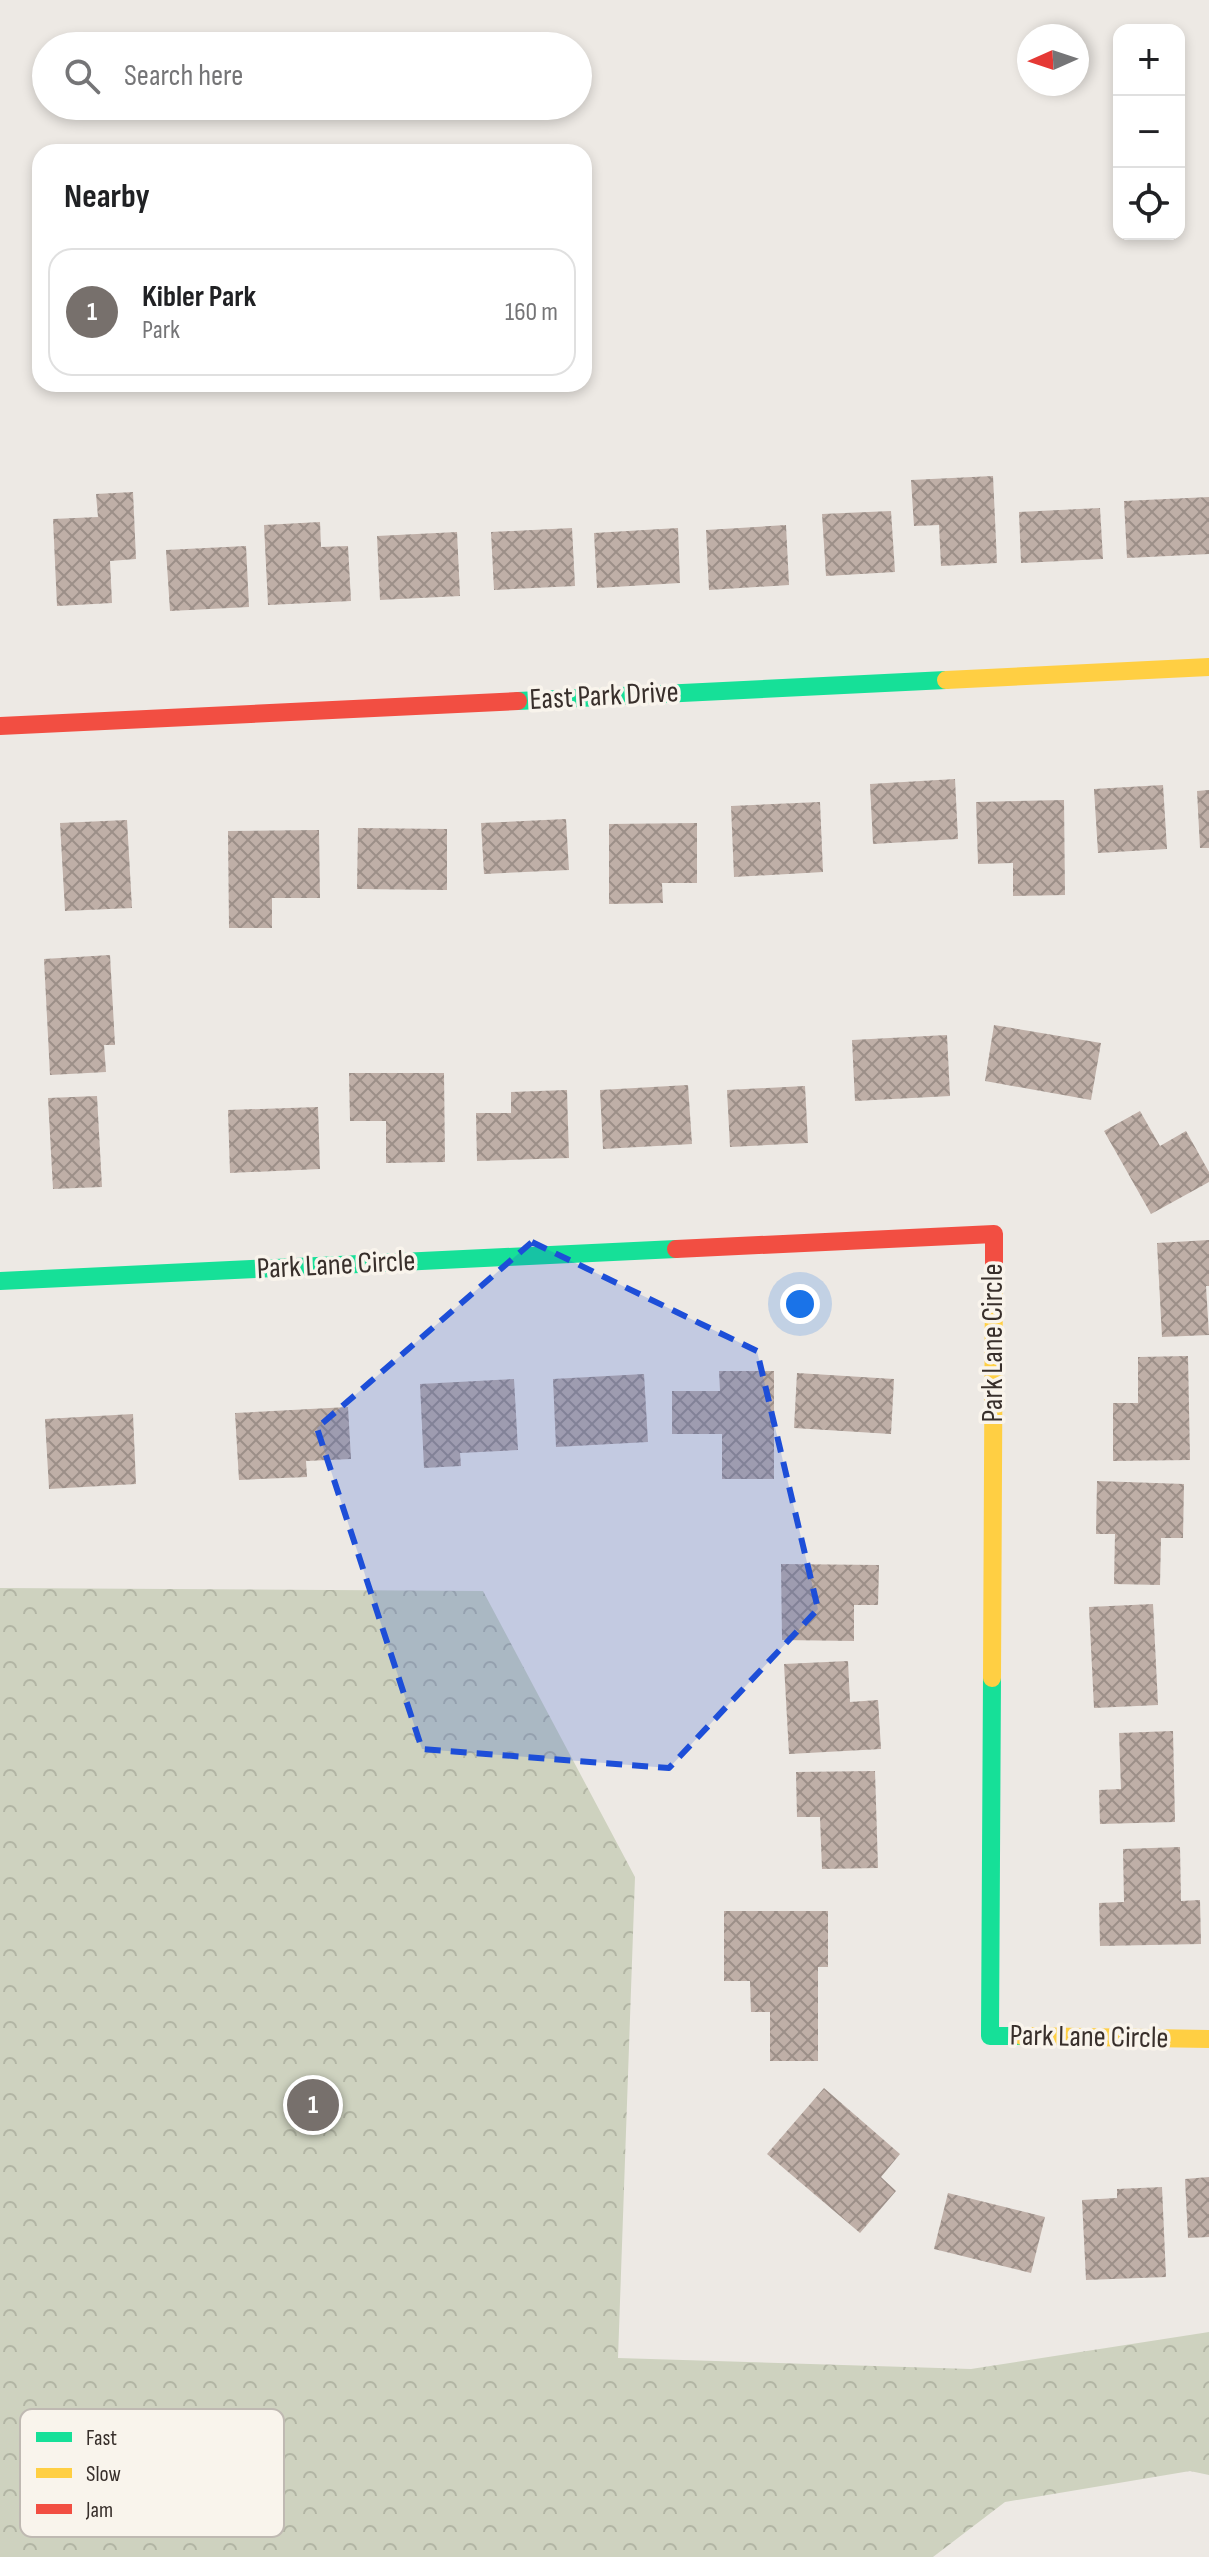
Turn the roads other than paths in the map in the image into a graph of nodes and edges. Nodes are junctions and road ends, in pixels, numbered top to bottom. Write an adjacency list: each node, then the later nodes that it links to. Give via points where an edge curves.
1 (1209, 667): 2 (street, East Park Drive)
2 (0, 726)
3 (0, 1281): 4 (street, Park Lane Circle, via 994,1234 990,2036)
4 (1209, 2039)

